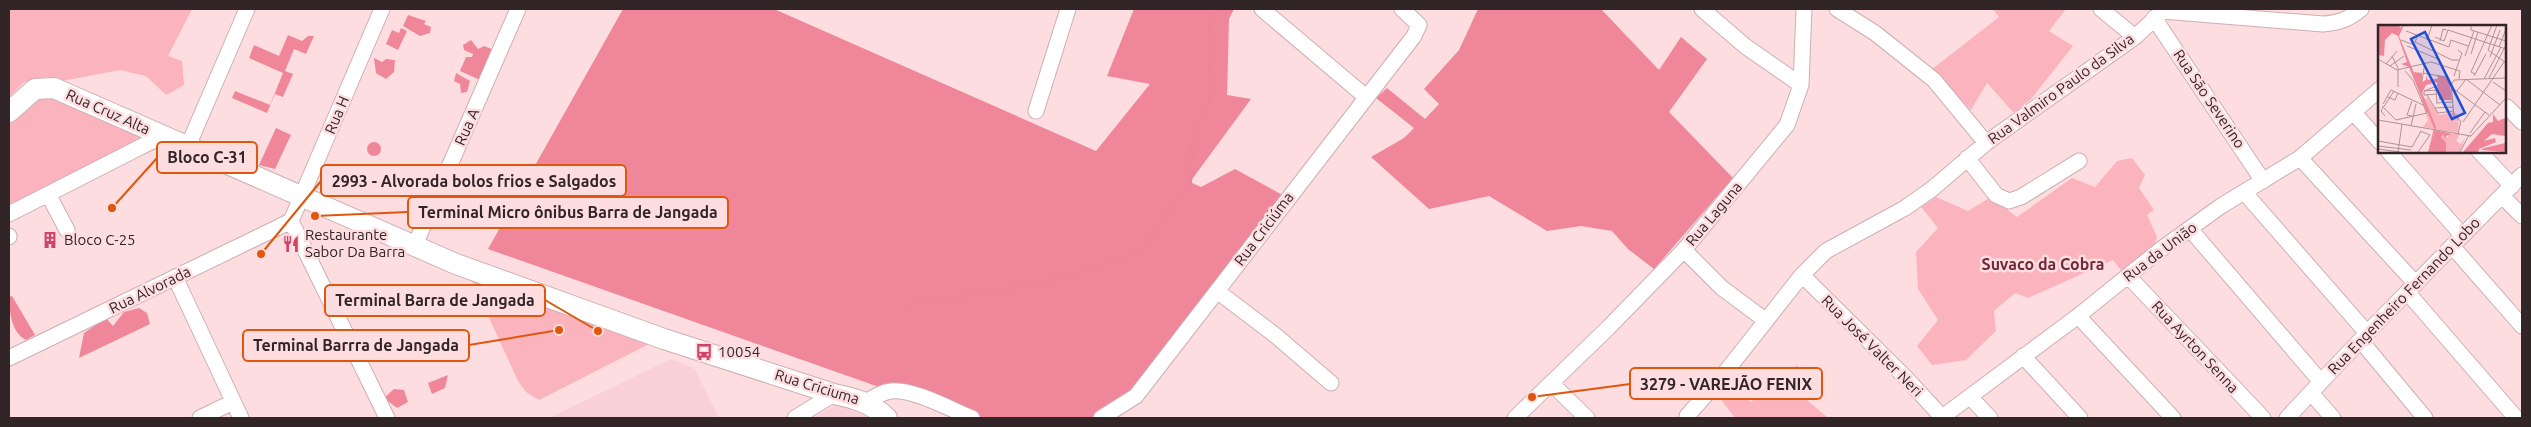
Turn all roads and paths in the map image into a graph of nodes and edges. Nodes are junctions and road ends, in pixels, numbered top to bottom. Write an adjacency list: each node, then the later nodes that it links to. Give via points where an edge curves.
1 (248, 9): 25 (street)
2 (380, 9): 35 (street, Rua H)
3 (518, 9): 43 (street, Rua A)
4 (1068, 9): 19 (street)
5 (1262, 9): 16 (street)
6 (1402, 9): 16 (street, Rua Criciúma, via 1419,25 1418,31)
7 (1702, 9): 14 (street, via 1745,46)
8 (1804, 9): 14 (street, Rua Laguna)
9 (1837, 9): 24 (street, via 1875,33 1934,80)
10 (2101, 9): 13 (street)
11 (2361, 9): 12 (street, via 2350,18 2323,24)
12 (2160, 13): 13 (street, Rua Valmiro Paulo da Silva); 31 (street, Rua São Severino)
13 (2135, 37): 24 (street, Rua Valmiro Paulo da Silva)
14 (1801, 85): 44 (street, Rua Laguna, via 1787,125)
15 (2378, 91): 20 (street, Rua da União)
16 (1366, 97): 49 (street, Rua Criciúma)
17 (2508, 107): 21 (street)
18 (9, 112): 22 (main road, Rua Cruz Alta, via 35,89 48,87)
19 (1036, 112)
20 (2354, 113): 23 (street); 29 (street, Rua da União)
21 (2522, 122)
22 (162, 136): 25 (main road, Rua Cruz Alta); 34 (street)
23 (2378, 140)
24 (1986, 143): 28 (street, Rua Valmiro Paulo da Silva)
25 (188, 146): 35 (main road, Rua Cruz Alta)
26 (2389, 152): 42 (street)
27 (2480, 152): 32 (street)
28 (1967, 158): 30 (street, via 1996,195 2009,200 2021,197); 45 (street, Rua Valmiro Paulo da Silva, via 1905,208 1826,251)
29 (2300, 158): 31 (street, Rua da União); 48 (street)
30 (2079, 161)
31 (2263, 181): 33 (street, Rua da União)
32 (2512, 186): 38 (street); 42 (street, Rua Engenheiro Fernando Lobo)
33 (2244, 192): 40 (street, Rua da União); 53 (street)
34 (48, 194): 37 (street); 41 (street)
35 (302, 198): 36 (main road, Rua Cruz Alta); 39 (street, Rua H)
36 (321, 206): 43 (main road, Rua Criciuma)
37 (9, 214)
38 (2522, 216)
39 (291, 221): 47 (street, Rua Alvorada); 66 (street)
40 (2190, 229): 46 (street, Rua da União); 58 (street)
41 (67, 230)
42 (2457, 241): 48 (street, Rua Engenheiro Fernando Lobo); 52 (street)
43 (415, 245): 59 (main road, Rua Criciuma, via 456,264 655,336)
44 (1684, 250): 51 (street, via 1722,288); 57 (street, Rua Laguna)
45 (1802, 275): 51 (street, Rua Valmiro Paulo da Silva); 73 (street, Rua José Valter Neri, via 1906,378)
46 (2128, 276): 50 (street, Rua da União); 77 (street, Rua Ayrton Senna)
47 (175, 277): 55 (street, Rua Alvorada); 61 (street)
48 (2412, 288): 53 (street, Rua Engenheiro Fernando Lobo); 81 (street)
49 (1217, 292): 56 (street, via 1275,335); 70 (street, Rua Criciúma, via 1136,396)
50 (2078, 316): 54 (street, Rua da União); 76 (street)
51 (1766, 320): 63 (street, Rua Valmiro Paulo da Silva)
52 (2522, 326)
53 (2364, 337): 58 (street, Rua Engenheiro Fernando Lobo); 80 (street)
54 (2023, 356): 60 (street, Rua da União); 75 (street)
55 (9, 358)
56 (1331, 383)
57 (1551, 383): 71 (street, Rua Laguna); 72 (street)
58 (2316, 388): 78 (street, Rua Engenheiro Fernando Lobo); 79 (street)
59 (834, 394): 62 (main road, Rua Criciuma); 67 (street)
60 (1970, 397): 73 (street, Rua da União); 74 (street)
61 (233, 402): 64 (street); 65 (street)
62 (866, 402): 68 (main road, Rua Criciuma); 69 (street, via 891,390 905,392)
63 (1687, 416)
64 (200, 418)
65 (241, 418)
66 (388, 418)
67 (795, 418)
68 (887, 418)
69 (972, 418)
70 (1101, 418)
71 (1515, 418)
72 (1587, 418)
73 (1941, 418)
74 (1990, 418)
75 (2080, 418)
76 (2173, 418)
77 (2263, 418)
78 (2287, 418)
79 (2333, 418)
80 (2425, 418)
81 (2516, 418)

